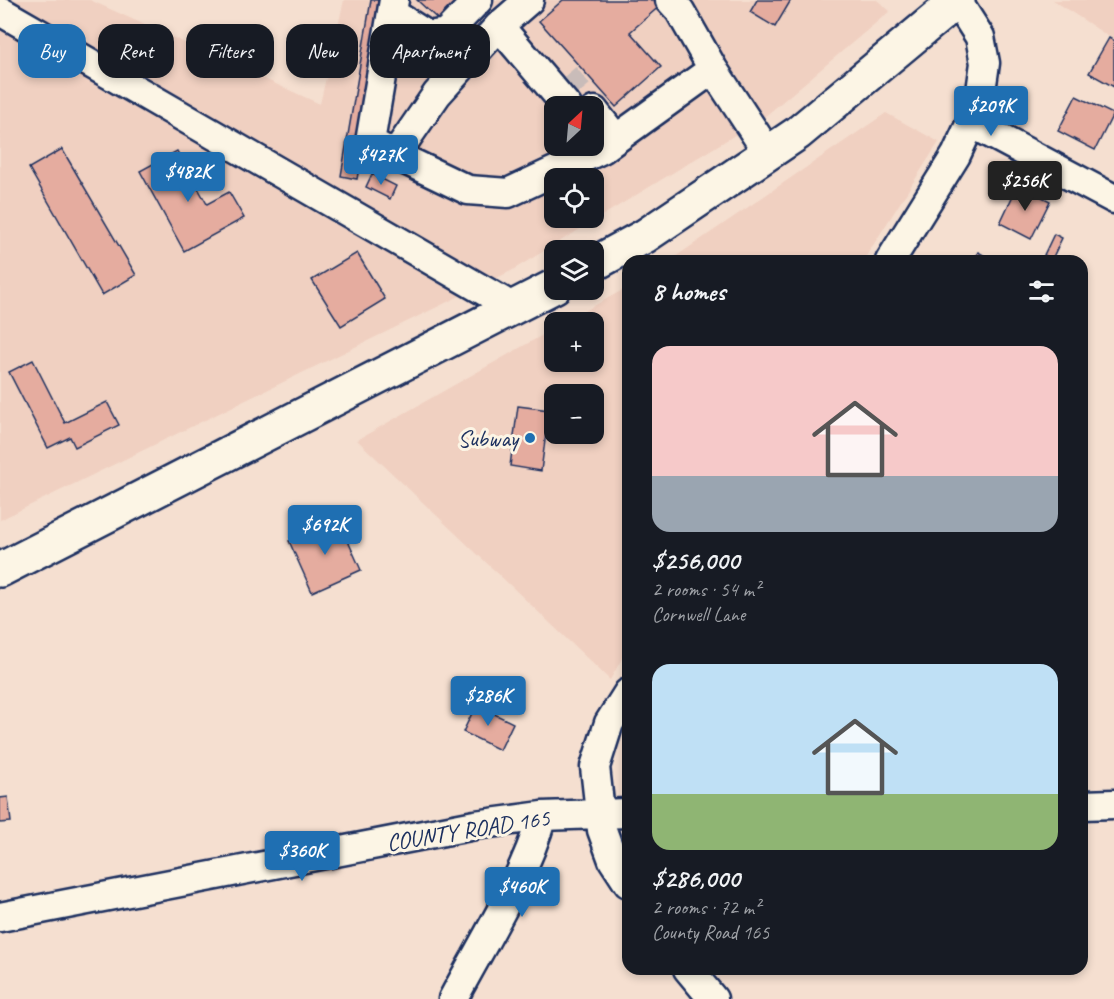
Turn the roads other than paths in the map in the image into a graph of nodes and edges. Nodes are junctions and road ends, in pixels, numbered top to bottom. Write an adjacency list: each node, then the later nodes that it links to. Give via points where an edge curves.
1 (478, 0): 5 (street, via 446,33 428,36)
2 (529, 0): 7 (street)
3 (670, 0): 8 (street)
4 (957, 1): 10 (street, via 980,37 985,63 979,105); 12 (main road, via 798,133)
5 (393, 7): 13 (street, via 370,142)
6 (0, 11): 19 (street)
7 (499, 26): 9 (street); 13 (street, via 438,94)
8 (713, 69): 11 (street); 12 (street)
9 (575, 96)
10 (971, 123): 15 (street); 16 (street, via 956,155)
11 (604, 142)
12 (768, 153): 17 (main road, via 645,236)
13 (395, 155): 14 (street, via 468,190 508,193)
14 (578, 156)
15 (1114, 199)
16 (894, 255)
17 (604, 259)
18 (544, 292): 19 (main road)
19 (514, 308): 20 (main road)
20 (0, 570)
21 (622, 702): 24 (street, via 609,723 595,767)
22 (1114, 804): 23 (street)
23 (1088, 805)
24 (599, 813): 25 (street, COUNTY ROAD 165); 26 (street, COUNTY ROAD 165); 27 (street, via 613,860)
25 (622, 813)
26 (542, 816): 28 (street, COUNTY ROAD 165, via 475,825); 30 (street, via 520,872)
27 (622, 874)
28 (0, 917)
29 (693, 975): 31 (street)
30 (453, 999)
31 (713, 999)

